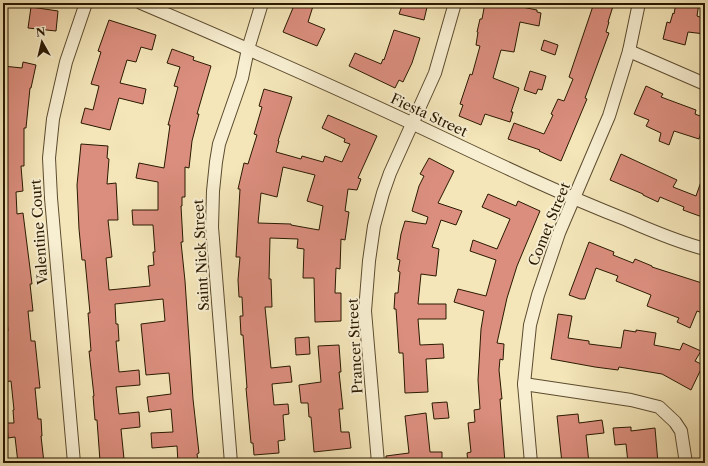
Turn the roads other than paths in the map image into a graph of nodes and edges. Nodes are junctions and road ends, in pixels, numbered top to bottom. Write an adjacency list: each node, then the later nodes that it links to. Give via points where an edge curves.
1 (86, 3): 13 (street, Valentine Court, via 58,92 49,158 50,198)
2 (141, 3): 6 (street, Fiesta Street)
3 (262, 3): 6 (street, Saint Nick Street)
4 (455, 3): 9 (street, Prancer Street, via 435,73)
5 (639, 3): 7 (street, Comet Street)
6 (248, 49): 9 (street, Fiesta Street); 14 (street, Saint Nick Street, via 242,78 219,144 213,190 212,227)
7 (629, 51): 8 (street); 10 (street, Comet Street, via 609,116)
8 (705, 84)
9 (413, 124): 10 (street, Fiesta Street); 15 (street, Prancer Street, via 383,193 374,226 369,261 365,311)
10 (574, 199): 11 (street, Fiesta Street); 12 (street, Comet Street, via 559,233 538,295 530,325)
11 (705, 249)
12 (524, 384): 16 (street, Comet Street); 17 (street, via 631,400 659,408 682,431)
13 (74, 463)
14 (231, 463)
15 (378, 463)
16 (531, 463)
17 (686, 463)

